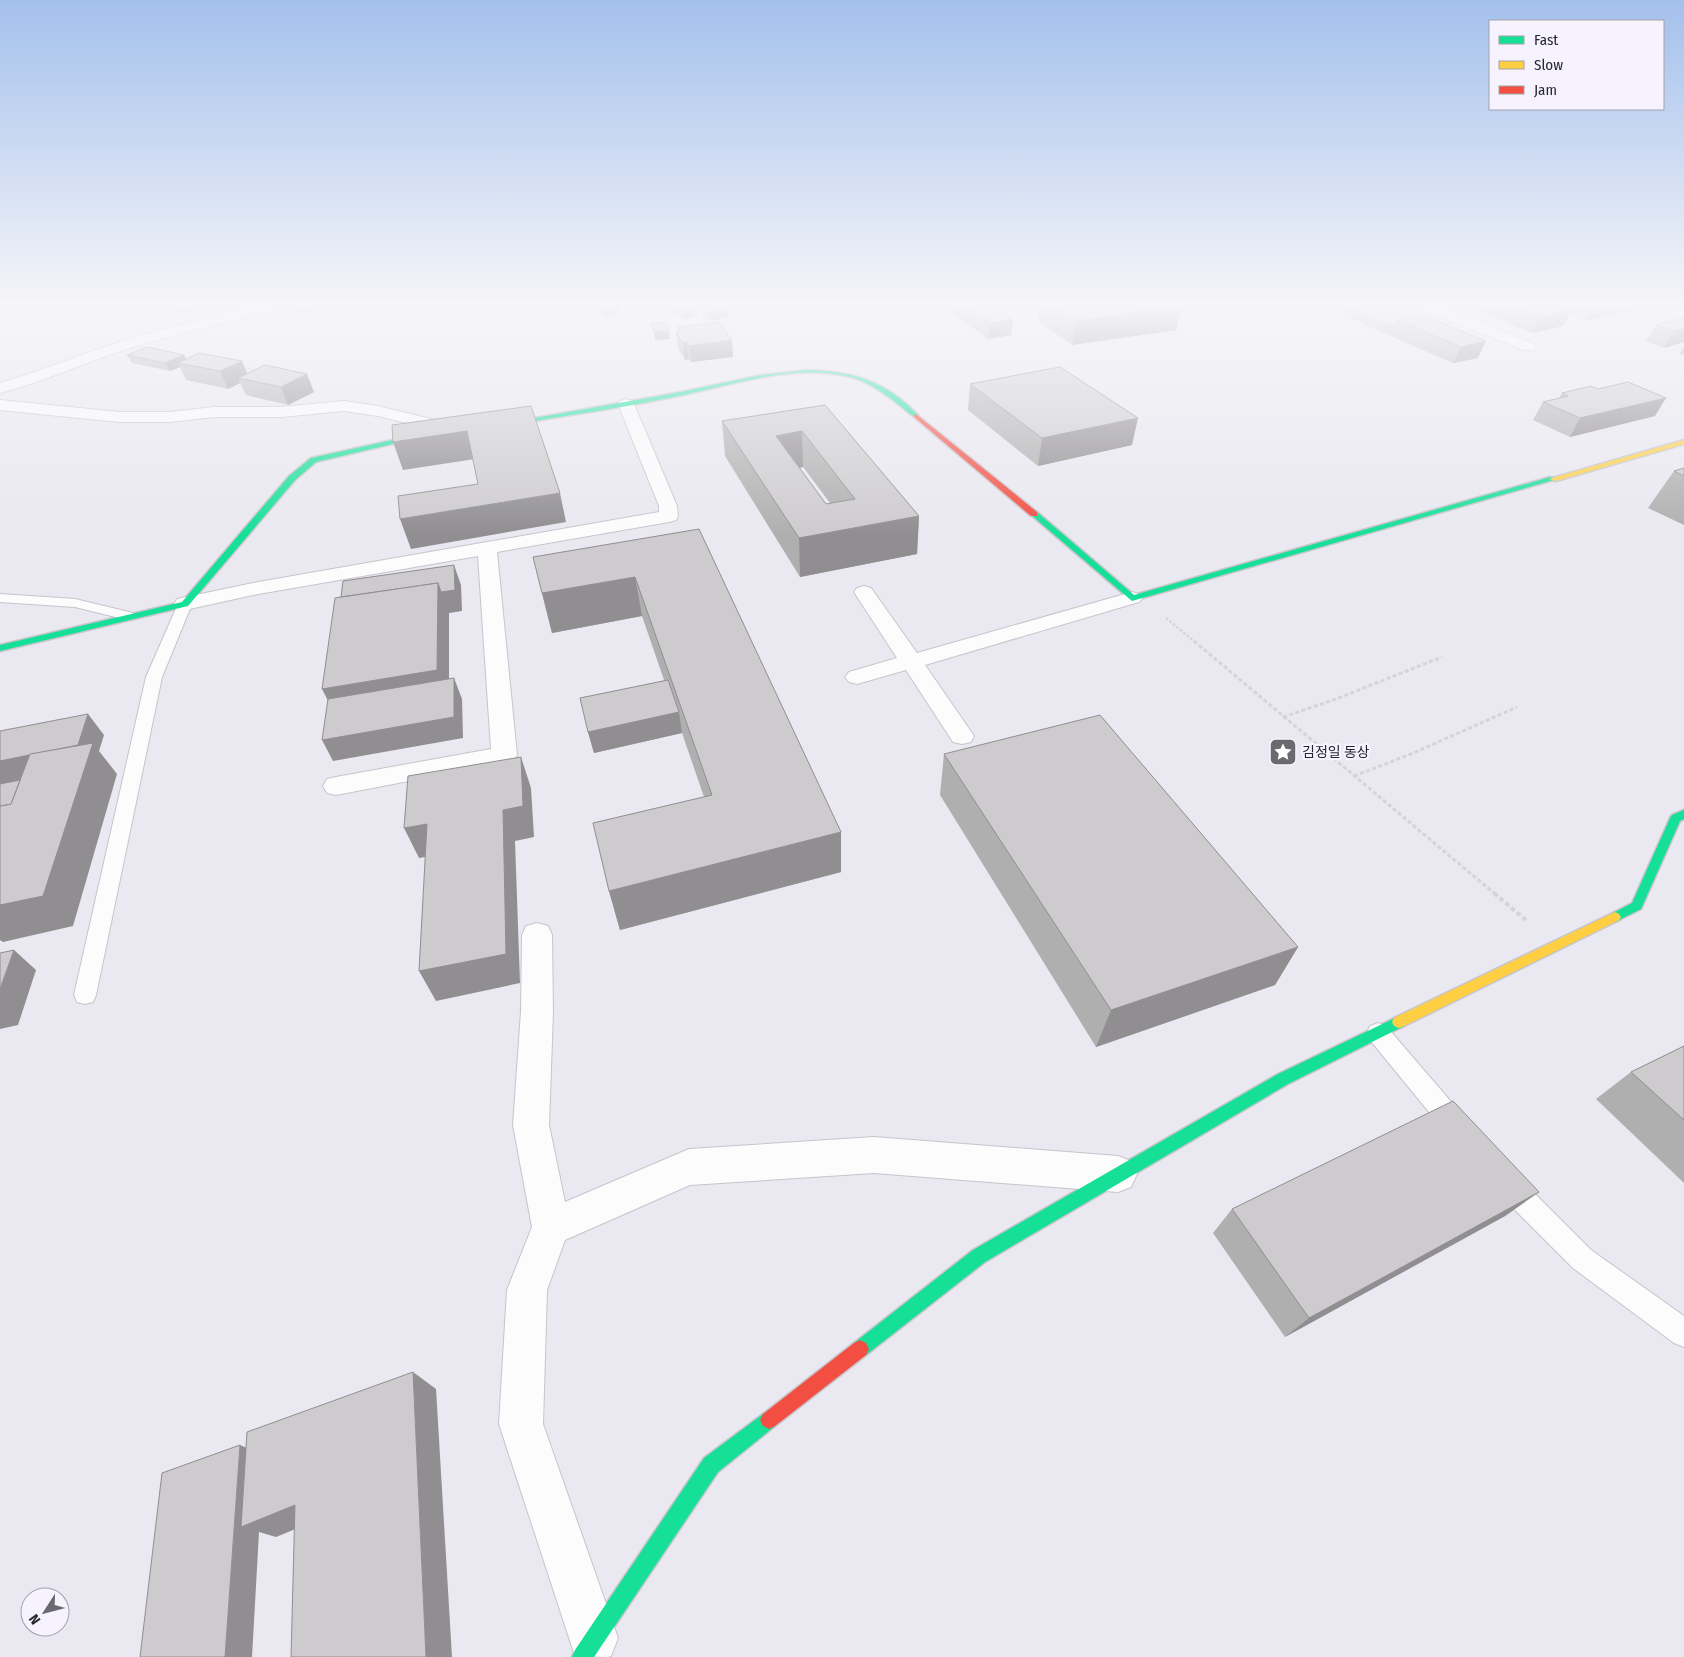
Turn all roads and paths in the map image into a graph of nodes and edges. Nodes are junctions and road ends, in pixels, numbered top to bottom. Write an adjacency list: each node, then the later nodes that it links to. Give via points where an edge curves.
1 (22, 380): 4 (street)
2 (749, 380): 5 (street)
3 (860, 380): 12 (street, via 884,391)
4 (0, 388)
5 (626, 404): 7 (street); 10 (street, via 668,506 669,516)
6 (0, 406): 8 (street, via 119,418 281,412 344,406 425,422)
7 (482, 428)
8 (450, 433): 14 (street, via 314,460 292,478)
9 (1684, 442): 12 (street)
10 (487, 548): 14 (street, via 252,589); 24 (street, via 504,755)
11 (864, 592): 18 (street)
12 (1136, 597): 18 (street); 21 (path)
13 (0, 598): 15 (lane, via 75,603)
14 (185, 604): 15 (street); 28 (lane, via 154,677)
15 (128, 616): 16 (street)
16 (0, 648)
17 (1442, 657): 21 (path)
18 (910, 662): 19 (street); 22 (street)
19 (857, 677)
20 (1517, 707): 23 (path)
21 (1283, 717): 23 (path)
22 (962, 736)
23 (1354, 776): 27 (path)
24 (336, 786)
25 (1684, 814): 27 (street, via 1676,818 1637,906)
26 (537, 935): 33 (street, via 531,1125)
27 (1556, 946): 29 (street)
28 (85, 995)
29 (1378, 1033): 30 (lane); 32 (street, via 1283,1079)
30 (1474, 1147)
31 (1493, 1170): 34 (lane, via 1582,1259)
32 (1118, 1174): 33 (street, via 874,1155 689,1166); 35 (street, via 979,1256 711,1465)
33 (550, 1227): 35 (street, via 527,1290 521,1424)
34 (1684, 1333)
35 (587, 1648)

